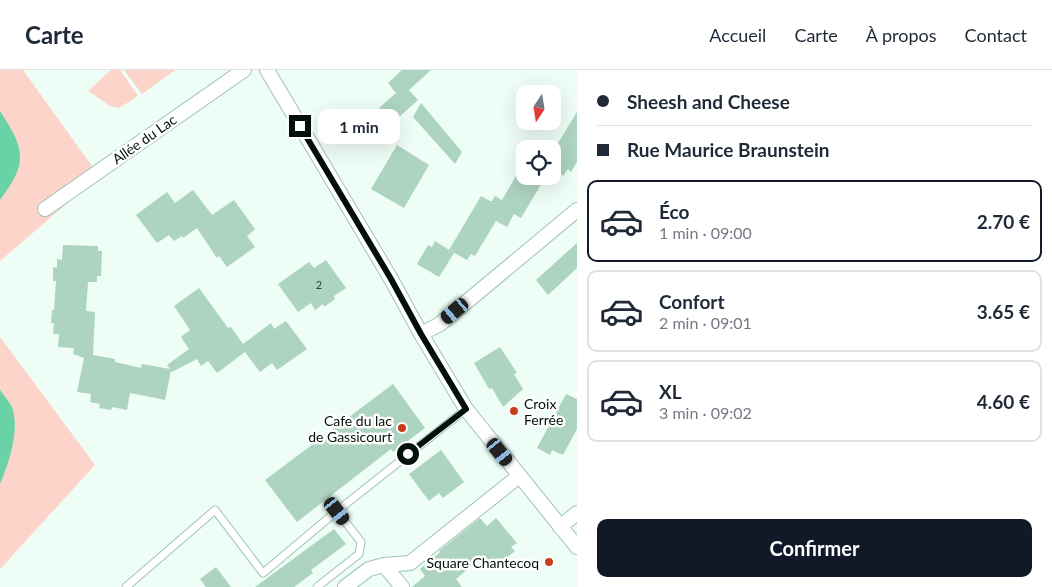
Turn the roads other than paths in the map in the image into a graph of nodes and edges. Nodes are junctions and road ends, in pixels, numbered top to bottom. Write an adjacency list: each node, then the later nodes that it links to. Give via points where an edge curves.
1 (244, 70): 3 (street, Allée du Lac)
2 (267, 70): 5 (street)
3 (45, 209)
4 (577, 210): 5 (street, via 440,324)
5 (421, 334): 6 (street)
6 (466, 409): 7 (street); 8 (lane)
7 (519, 476): 10 (street); 12 (street, via 410,563)
8 (337, 511): 13 (lane, via 263,573 215,510); 14 (lane, via 361,542 359,554)
9 (577, 513): 10 (street)
10 (560, 527): 11 (street)
11 (577, 547)
12 (384, 565): 15 (street, via 370,569); 16 (street)
13 (126, 587)
14 (317, 587)
15 (345, 587)
16 (402, 587)

